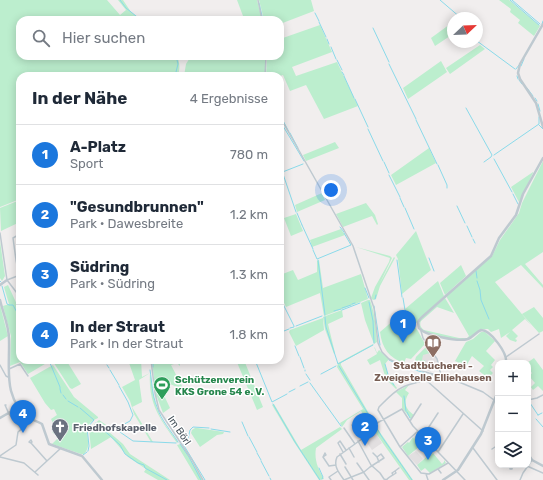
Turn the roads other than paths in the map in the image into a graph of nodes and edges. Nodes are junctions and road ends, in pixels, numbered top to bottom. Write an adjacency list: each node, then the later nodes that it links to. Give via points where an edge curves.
1 (258, 0): 2 (street)
2 (261, 16)
3 (543, 24): 7 (street, via 522,60 518,73 536,103)
4 (266, 60): 5 (street)
5 (265, 72)
6 (284, 124): 23 (street, via 352,244 374,308 380,348 387,358)
7 (543, 127)
8 (543, 158): 17 (street, via 516,214 491,256 421,318 418,326)
9 (0, 233): 13 (street)
10 (16, 236): 11 (street, via 13,238)
11 (16, 260)
12 (16, 276): 13 (street)
13 (7, 280): 14 (street); 15 (street)
14 (0, 285)
15 (16, 292)
16 (0, 300): 22 (street, via 9,338)
17 (421, 331): 19 (street, via 459,340 470,338 485,330 494,338); 24 (street, via 437,359)
18 (539, 334): 19 (street)
19 (506, 357)
20 (0, 364): 26 (street)
21 (151, 364): 91 (street, Im Börl, via 159,410)
22 (9, 369): 25 (street, via 20,364); 26 (street)
23 (432, 374): 24 (street); 27 (street)
24 (441, 375): 31 (street, via 483,392)
25 (28, 376)
26 (8, 377): 34 (street, via 12,395)
27 (426, 380): 36 (street); 41 (street, via 402,387 379,407)
28 (543, 395): 30 (street)
29 (496, 396): 31 (street)
30 (531, 399)
31 (494, 400): 49 (street)
32 (421, 404): 42 (street)
33 (1, 406): 37 (street, via 6,405)
34 (19, 407): 37 (street); 40 (street)
35 (438, 413): 50 (street)
36 (463, 413): 49 (street); 62 (street)
37 (8, 414): 39 (street); 44 (street)
38 (357, 417): 43 (street)
39 (0, 418)
40 (32, 420): 44 (street); 56 (street, via 42,424 50,444)
41 (383, 420): 42 (street, via 402,409); 46 (street); 54 (street)
42 (410, 422): 48 (street)
43 (360, 423): 46 (street); 47 (street, via 352,426)
44 (22, 428): 65 (street, via 17,435 16,444)
45 (344, 428): 53 (street)
46 (369, 429): 51 (street)
47 (355, 431)
48 (418, 431): 50 (street); 54 (street)
49 (483, 431): 58 (street)
50 (423, 436): 62 (street)
51 (358, 441): 53 (street); 75 (street)
52 (31, 443): 70 (street)
53 (354, 444): 57 (street)
54 (400, 447): 87 (street, via 419,470)
55 (495, 447): 59 (street)
56 (61, 448): 70 (street); 90 (street, via 82,456)
57 (349, 448): 60 (street); 67 (street)
58 (472, 448): 83 (street); 100 (street)
59 (492, 449)
60 (346, 450): 61 (street); 61 (street, via 340,441 338,443)
61 (344, 452): 64 (street)
62 (438, 452): 73 (street)
63 (373, 453): 68 (street)
64 (340, 454): 74 (street, via 336,458); 89 (street)
65 (0, 456): 82 (street, via 24,464)
66 (323, 457): 74 (street, via 329,466)
67 (354, 457)
68 (377, 457): 71 (street); 71 (street, via 381,454 384,458)
69 (532, 460): 76 (street)
70 (46, 461): 82 (street)
71 (379, 462): 75 (street)
72 (357, 463): 84 (street)
73 (448, 463): 80 (street); 83 (street)
74 (336, 465): 81 (street)
75 (372, 466): 84 (street); 96 (street)
76 (543, 466)
77 (399, 468): 96 (street)
78 (526, 468): 101 (street)
79 (531, 468): 86 (street)
80 (438, 469): 85 (street); 87 (street)
81 (338, 471): 92 (street, via 329,477); 93 (street)
82 (35, 472): 88 (street)
83 (456, 472): 98 (street); 99 (street)
84 (362, 473): 89 (street); 95 (street)
85 (441, 473)
86 (543, 473)
87 (426, 474): 97 (street)
88 (38, 475)
89 (351, 477): 93 (street); 94 (street)
90 (102, 480)
91 (203, 480)
92 (331, 480)
93 (344, 480)
94 (353, 480)
95 (368, 480)
96 (385, 480)
97 (428, 480)
98 (444, 480)
99 (464, 480)
100 (497, 480)
101 (520, 480)

